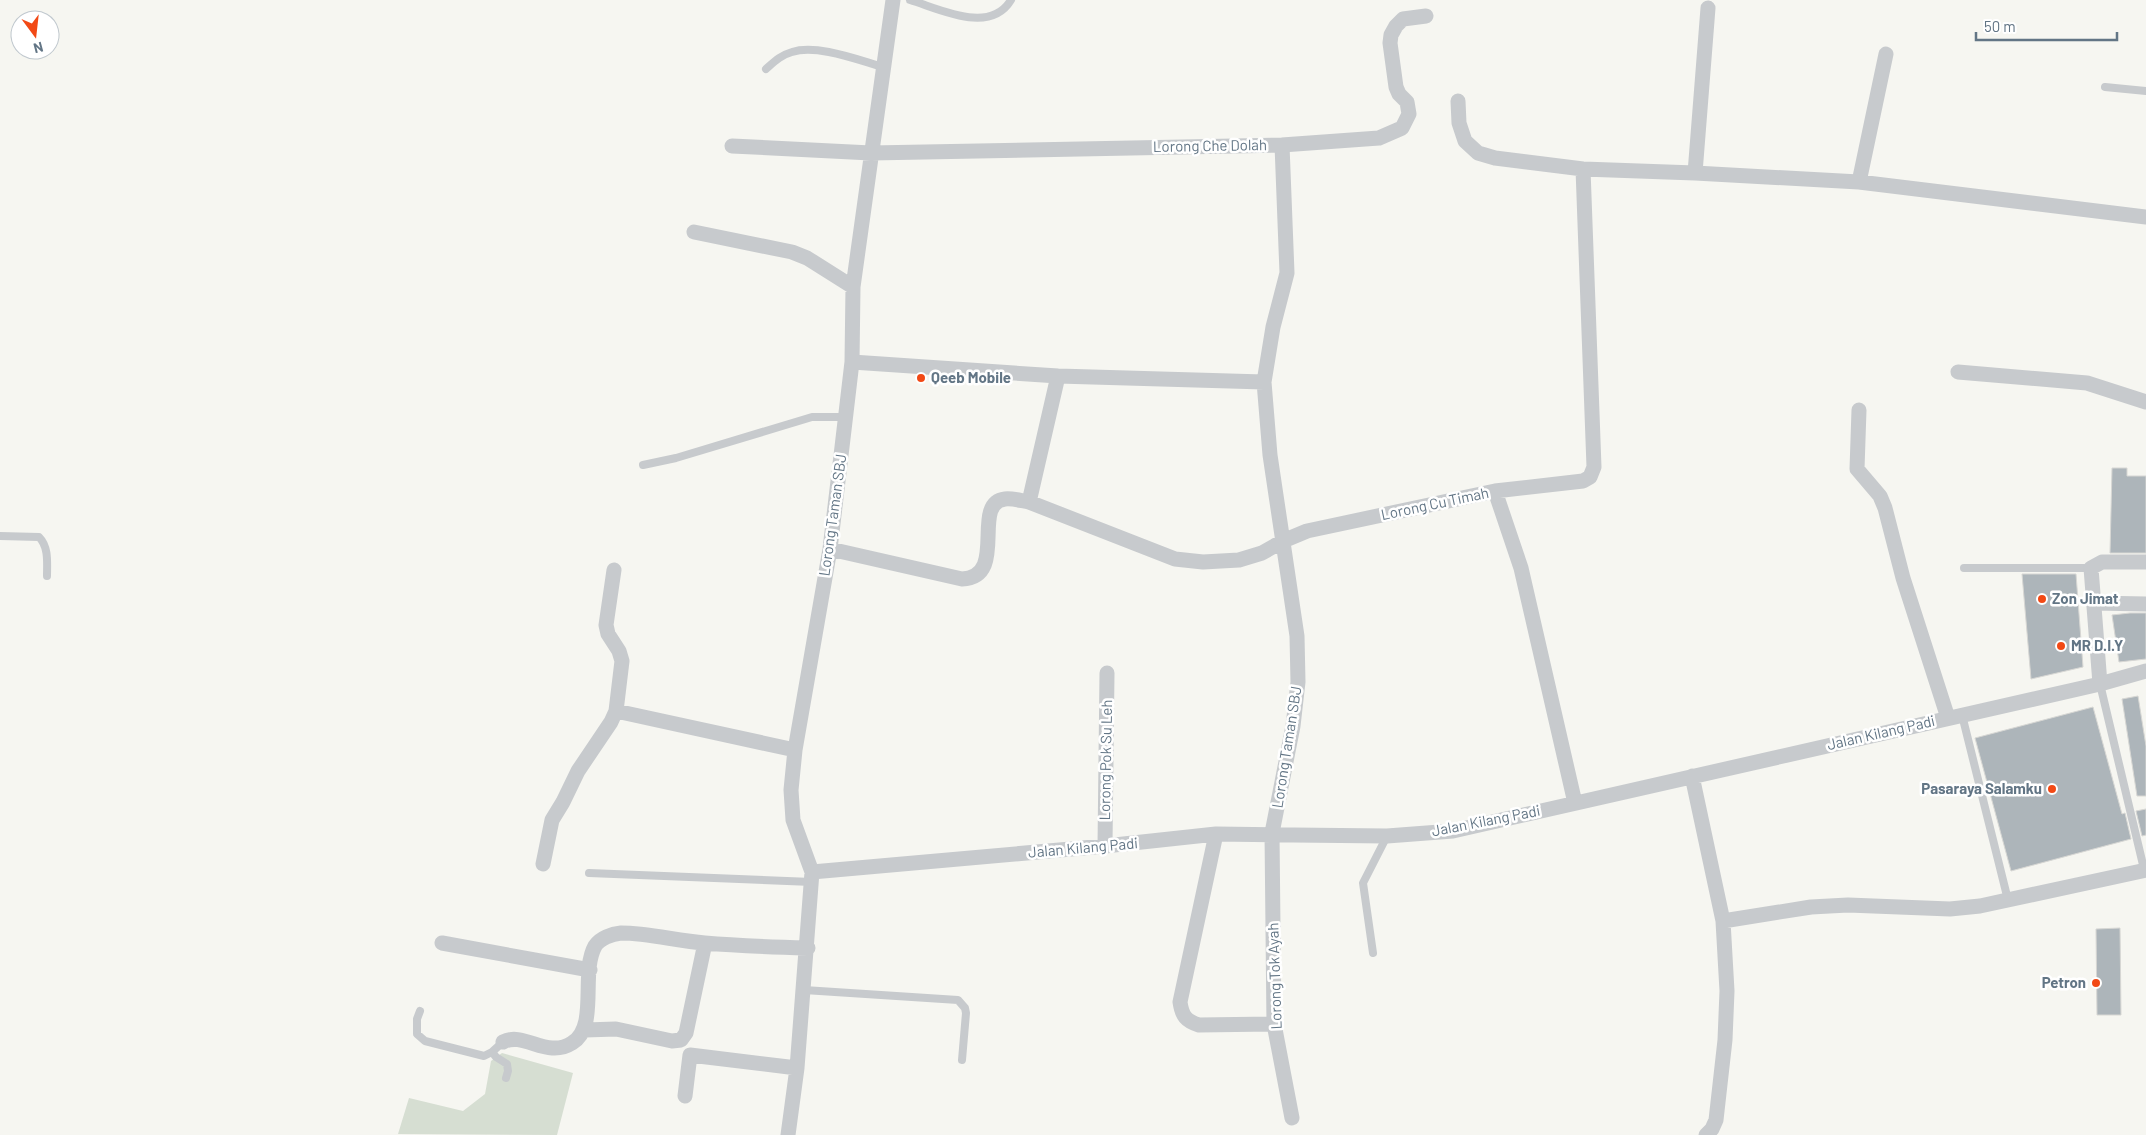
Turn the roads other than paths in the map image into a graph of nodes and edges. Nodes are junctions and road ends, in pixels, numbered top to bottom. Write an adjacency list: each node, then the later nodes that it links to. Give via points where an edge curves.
1 (892, 0): 7 (street, Lorong Taman SBJ)
2 (910, 0): 3 (lane, via 970,18 997,14 1007,8)
3 (1011, 0)
4 (1708, 8): 16 (street)
5 (1426, 16): 12 (street, Lorong Che Dolah, via 1403,19 1390,39 1397,91 1410,108 1402,128 1379,138)
6 (1886, 54): 17 (street)
7 (883, 67): 8 (lane, via 810,49 792,51); 14 (street, Lorong Taman SBJ)
8 (766, 69)
9 (2105, 87): 10 (lane)
10 (2146, 91)
11 (1458, 101): 15 (street, via 1459,123 1465,141 1478,153)
12 (1282, 145): 14 (street, Lorong Che Dolah); 24 (street, Lorong Taman SBJ, via 1287,273 1273,327)
13 (732, 146): 14 (street, Lorong Che Dolah)
14 (871, 153): 20 (street, Lorong Taman SBJ)
15 (1583, 169): 16 (street); 29 (street, Lorong Cu Timah, via 1594,467 1590,477 1583,481)
16 (1695, 173): 17 (street)
17 (1859, 182): 18 (street)
18 (2146, 217)
19 (694, 232): 20 (street, via 792,252)
20 (853, 287): 21 (street, Lorong Taman SBJ)
21 (852, 362): 23 (street); 27 (street, Lorong Taman SBJ)
22 (1958, 372): 25 (street, via 2088,383)
23 (1058, 376): 24 (street); 30 (street)
24 (1264, 382): 32 (street, Lorong Taman SBJ, via 1270,455)
25 (2146, 402)
26 (1860, 410): 45 (street, via 1856,469 1880,496 1885,508 1903,578)
27 (846, 417): 28 (lane, via 812,417); 33 (street, Lorong Taman SBJ)
28 (644, 465)
29 (1495, 491): 32 (street, Lorong Cu Timah, via 1307,531); 48 (street, via 1521,568)
30 (1029, 502): 32 (street, Lorong Cu Timah, via 1175,559 1203,562 1239,560 1262,553); 33 (street, Lorong Cu Timah, via 1005,499 994,505 990,514 986,564 981,573 972,578 962,579)
31 (0, 536): 38 (lane, via 39,537 46,549)
32 (1283, 541): 50 (street, Lorong Taman SBJ, via 1297,636 1298,682)
33 (830, 549): 46 (street, Lorong Taman SBJ)
34 (2146, 562): 36 (street, via 2102,562)
35 (1964, 568): 36 (lane)
36 (2091, 568): 39 (street)
37 (614, 570): 44 (street, via 606,625 622,661)
38 (47, 576)
39 (2094, 603): 40 (street); 43 (street)
40 (2146, 604)
41 (2146, 671): 43 (street, Jalan Kilang Padi)
42 (1107, 674): 52 (street, Lorong Pok Su Leh)
43 (2100, 684): 45 (street, Jalan Kilang Padi); 54 (lane)
44 (616, 711): 46 (street); 53 (street, via 552,820)
45 (1955, 717): 47 (street, Jalan Kilang Padi); 57 (lane)
46 (795, 750): 56 (street, Lorong Taman SBJ, via 791,790 793,820)
47 (1692, 776): 48 (street, Jalan Kilang Padi); 58 (street)
48 (1575, 803): 51 (street, Jalan Kilang Padi, via 1453,831)
49 (1216, 834): 50 (street, Jalan Kilang Padi); 52 (street, Jalan Kilang Padi); 66 (street, via 1180,1002 1181,1013 1189,1022 1200,1025)
50 (1272, 834): 51 (street, Jalan Kilang Padi); 66 (street, Lorong Tok Ayah)
51 (1387, 836): 62 (lane, via 1363,883)
52 (1105, 846): 56 (street, Jalan Kilang Padi)
53 (543, 864)
54 (2145, 870): 57 (street)
55 (589, 873): 56 (lane)
56 (812, 877): 61 (street)
57 (2008, 900): 58 (street, via 1950,909 1848,905)
58 (1723, 921): 75 (street, via 1727,991 1725,1040 1716,1120)
59 (442, 943): 63 (street)
60 (705, 943): 61 (street); 63 (street, via 621,933 607,936 596,945); 67 (street, via 686,1033 681,1040 616,1029)
61 (808, 948): 64 (street)
62 (1373, 953)
63 (590, 970): 67 (street)
64 (804, 990): 69 (lane, via 958,1000 966,1013); 70 (street)
65 (420, 1011): 68 (lane, via 417,1034 425,1041 478,1056)
66 (1274, 1024): 73 (street, Lorong Tok Ayah)
67 (584, 1030): 68 (street, via 575,1042 558,1049 512,1039)
68 (497, 1047): 71 (lane, via 496,1057 507,1064)
69 (962, 1060)
70 (797, 1068): 72 (street, via 690,1055); 74 (street)
71 (506, 1078)
72 (685, 1096)
73 (1292, 1118)
74 (788, 1135)
75 (1706, 1135)

